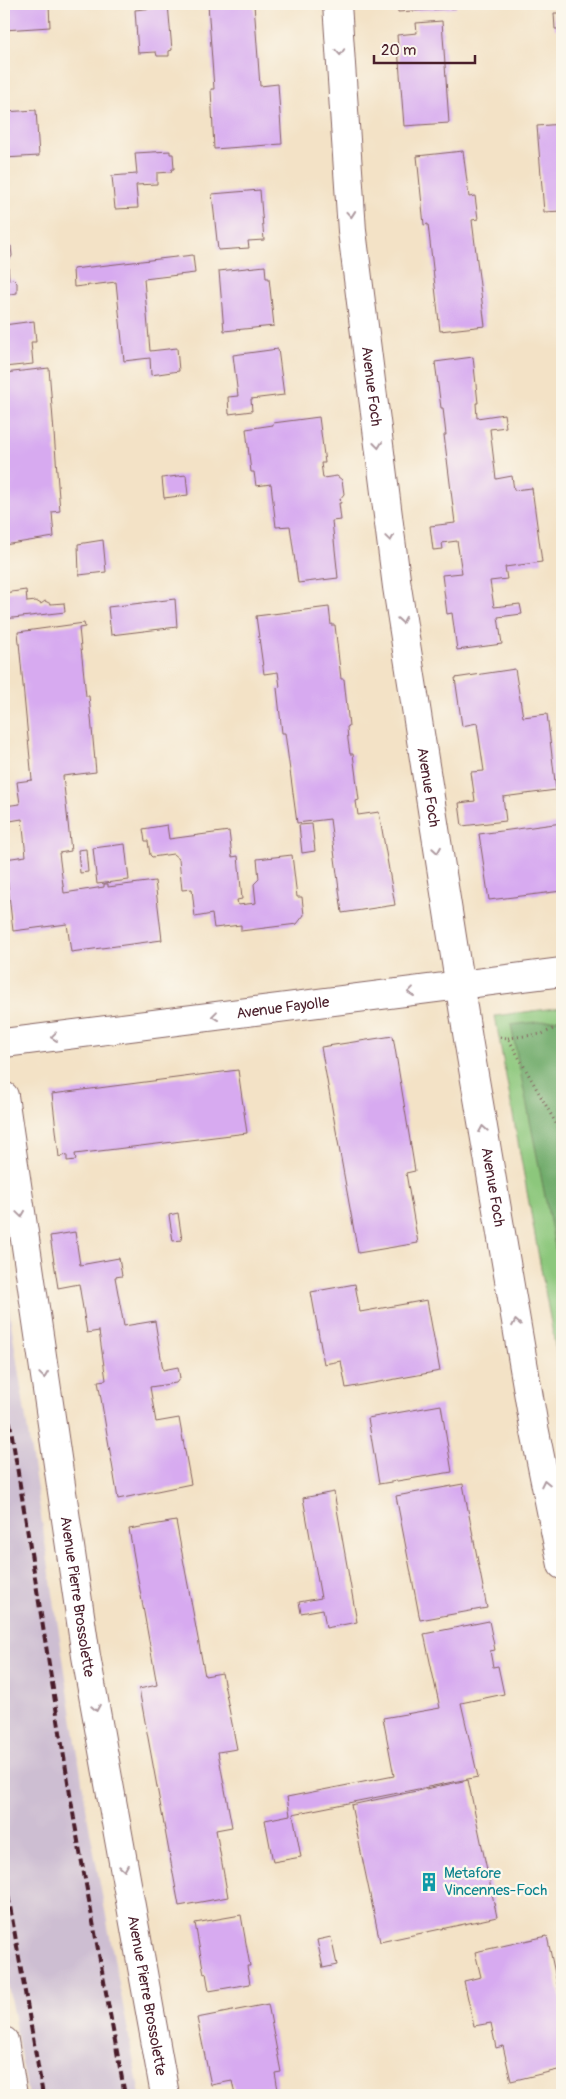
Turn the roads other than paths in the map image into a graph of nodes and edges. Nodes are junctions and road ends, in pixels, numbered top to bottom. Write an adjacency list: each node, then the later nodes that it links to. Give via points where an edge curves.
1 (337, 4): 3 (street, Avenue Foch, one-way to 3, via 348,176 362,321 397,587)
2 (562, 972): 3 (street, Avenue Fayolle)
3 (459, 986): 4 (street, Avenue Fayolle, one-way to 4); 6 (street, Avenue Foch, one-way to 3, via 534,1427)
4 (4, 1043)
5 (4, 1096): 9 (street, Avenue Pierre Brossolette, one-way to 9, via 85,1646)
6 (562, 1565)
7 (4, 2041): 8 (street)
8 (13, 2095)
9 (165, 2095)

